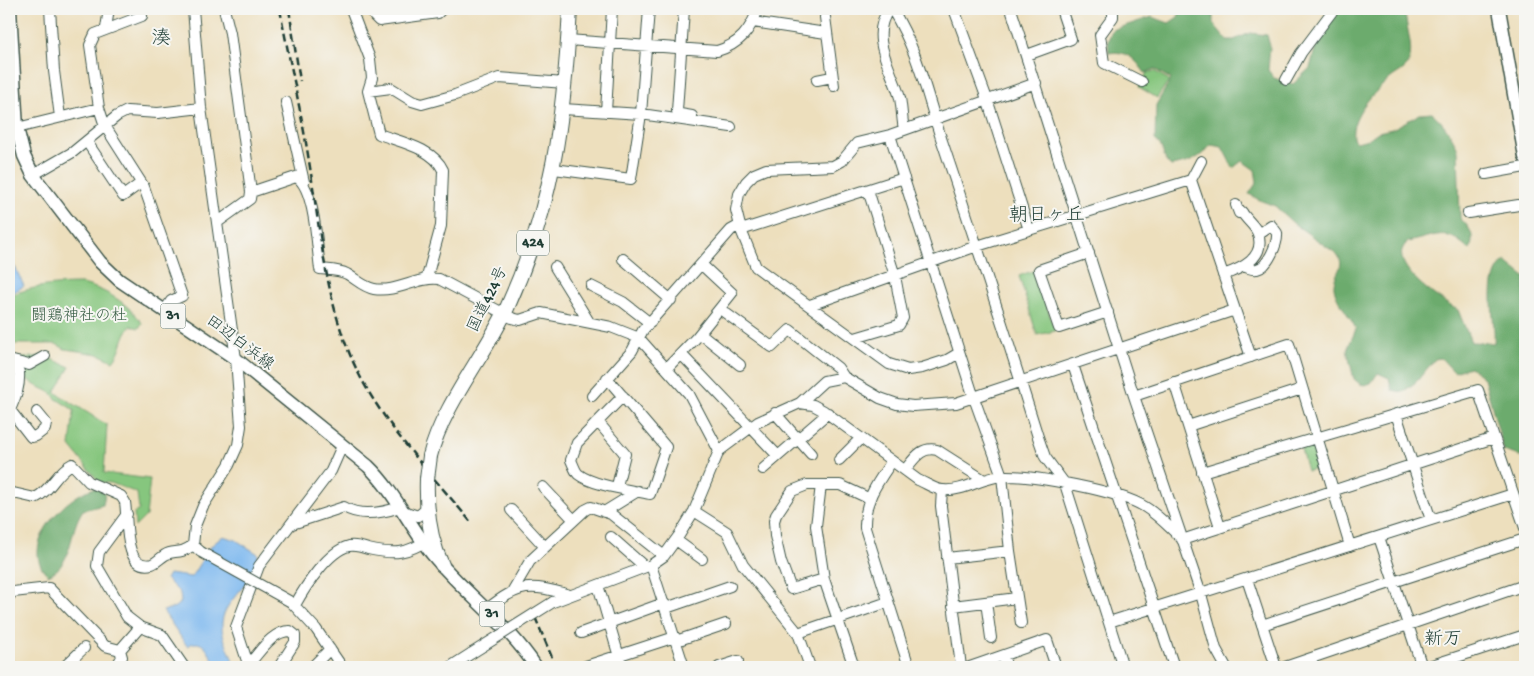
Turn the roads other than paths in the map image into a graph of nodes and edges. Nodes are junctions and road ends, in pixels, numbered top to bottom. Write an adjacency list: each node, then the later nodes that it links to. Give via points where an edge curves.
1 (10, 9): 31 (main road, 田辺白浜線 / 31)
2 (50, 9): 45 (street)
3 (109, 9): 24 (street)
4 (193, 9): 41 (street)
5 (224, 9): 65 (street)
6 (351, 9): 37 (street, via 370,59 372,78)
7 (373, 9): 8 (street, via 378,21 438,13)
8 (442, 9)
9 (570, 9): 26 (highway, 国道424号 / 424)
10 (612, 9): 27 (street)
11 (649, 9): 28 (street)
12 (684, 9): 29 (street)
13 (758, 9): 23 (street)
14 (890, 9): 47 (street, via 908,34); 51 (street, via 880,28 880,43 900,101)
15 (954, 9): 38 (street)
16 (1011, 9): 30 (street)
17 (1061, 9): 30 (street, via 1071,39)
18 (1113, 9): 34 (street, via 1113,17 1100,35 1104,63)
19 (1334, 9): 33 (street, via 1300,53)
20 (1499, 9): 54 (main road)
21 (143, 13): 24 (street)
22 (825, 17): 25 (street)
23 (753, 22): 25 (street); 29 (street, via 740,41 729,47 717,51)
24 (106, 28): 40 (street, via 95,34 90,45)
25 (826, 33): 32 (street, via 833,81)
26 (568, 40): 27 (street); 35 (highway, 国道424号 / 424)
27 (610, 43): 28 (street); 43 (street)
28 (647, 46): 29 (street); 44 (street)
29 (680, 49): 46 (street, via 677,111)
30 (1027, 55): 36 (street)
31 (11, 73): 49 (main road, 田辺白浜線 / 31)
32 (817, 80)
33 (1286, 80)
34 (1142, 82)
35 (565, 83): 37 (street, via 499,78 422,104 412,102 392,88); 42 (highway, 国道424号 / 424)
36 (1036, 83): 38 (street); 69 (street)
37 (368, 91): 83 (street, via 379,134 417,148 439,162 443,170 441,226)
38 (987, 99): 47 (street); 72 (street)
39 (286, 102): 62 (street)
40 (99, 108): 45 (street); 48 (street)
41 (201, 108): 48 (street, via 158,113 127,111); 70 (street)
42 (563, 109): 43 (street); 57 (highway, 国道424号 / 424)
43 (606, 112): 44 (street)
44 (641, 114): 50 (street); 57 (street, via 630,179)
45 (60, 117): 49 (street)
46 (709, 118)
47 (934, 118): 51 (street); 74 (street)
48 (106, 126): 53 (street); 63 (street)
49 (17, 128): 58 (main road, 田辺白浜線 / 31)
50 (731, 128)
51 (904, 130): 52 (street)
52 (890, 135): 60 (street); 71 (street, via 857,143 842,161 833,166 766,169 754,174 739,194 736,210)
53 (86, 142): 58 (street); 63 (street, via 123,196)
54 (1525, 157)
55 (1201, 161): 61 (street)
56 (1525, 167): 59 (street)
57 (554, 169): 91 (highway, 国道424号 / 424, via 536,234)
58 (32, 174): 88 (main road, 田辺白浜線 / 31, via 100,262 119,280)
59 (1486, 174)
60 (904, 178): 64 (street); 77 (street)
61 (1192, 180): 69 (street); 81 (street)
62 (304, 182): 65 (street, via 296,177); 83 (street, via 309,194 320,269 346,274 364,286 376,289 417,283)
63 (141, 183): 88 (street, via 182,296 171,301)
64 (868, 190): 71 (street); 82 (street)
65 (251, 192): 70 (street, via 250,199)
66 (1525, 204): 68 (street)
67 (1236, 205): 73 (street)
68 (1468, 213)
69 (1077, 216): 72 (street); 75 (street)
70 (218, 222): 102 (street)
71 (740, 228): 78 (street, via 731,230); 86 (street, via 756,267)
72 (1029, 230): 74 (street)
73 (1258, 234): 80 (street, via 1258,252); 80 (street, via 1271,225 1277,234 1275,245 1260,268)
74 (978, 246): 77 (street); 109 (street)
75 (1089, 253): 90 (street); 90 (street, via 1040,270 1059,328)
76 (622, 259): 85 (street)
77 (930, 263): 82 (street); 99 (street)
78 (702, 265): 85 (street); 87 (street, via 732,294)
79 (555, 267): 92 (street)
80 (1245, 267): 81 (street)
81 (1223, 275): 89 (street)
82 (895, 276): 86 (street); 96 (street, via 903,313 899,325)
83 (426, 278): 91 (street, via 439,279)
84 (591, 286): 93 (street, via 623,302)
85 (671, 300): 93 (street)
86 (810, 304): 96 (street)
87 (720, 309): 94 (street); 107 (street, via 772,347 790,330 838,368)
88 (165, 310): 102 (main road, 田辺白浜線 / 31)
89 (1235, 310): 97 (street); 101 (street)
90 (1108, 312): 97 (street)
91 (504, 314): 92 (street, via 520,320 541,313); 151 (highway, 国道424号 / 424, bridge, via 441,426 430,456)
92 (589, 322): 95 (street)
93 (650, 323): 95 (street)
94 (700, 333): 98 (street); 104 (street)
95 (639, 338): 106 (street); 108 (street)
96 (854, 338): 99 (street, via 889,364 908,370)
97 (1120, 349): 105 (street); 114 (street)
98 (681, 354): 106 (street); 123 (street)
99 (959, 354): 115 (street)
100 (45, 356): 103 (street, via 30,364)
101 (1251, 356): 110 (street); 111 (street, via 1289,344)
102 (236, 359): 128 (main road, 田辺白浜線 / 31); 170 (street, via 241,426 238,445 195,526)
103 (9, 362): 117 (street, via 19,372 20,383 10,410 30,437 45,429 46,423)
104 (740, 365)
105 (1073, 365): 109 (street); 148 (street)
106 (667, 368): 129 (street, via 690,394)
107 (844, 377): 115 (street, via 880,398 913,406 948,404); 116 (street, via 824,381)
108 (608, 378): 112 (street); 113 (street)
109 (1021, 381): 115 (street); 140 (street, via 1045,457)
110 (1174, 382): 114 (street); 122 (street)
111 (1302, 389): 122 (street); 125 (street)
112 (592, 396)
113 (623, 396): 121 (street); 146 (street, via 666,448 650,494)
114 (1134, 396): 167 (street)
115 (974, 398): 138 (street)
116 (800, 403): 118 (street); 119 (street)
117 (37, 412)
118 (828, 413): 124 (street); 127 (street)
119 (776, 414): 123 (street); 127 (street)
120 (1396, 414): 125 (street); 126 (street, via 1478,390); 134 (street)
121 (598, 422): 142 (street, via 625,454); 142 (street, via 576,443 571,460 577,473)
122 (1188, 426): 137 (street)
123 (751, 427): 129 (street); 131 (street)
124 (861, 438): 132 (street); 133 (street)
125 (1317, 438): 137 (street); 145 (street)
126 (1494, 438): 134 (street); 149 (street)
127 (798, 439): 130 (street); 131 (street)
128 (342, 446): 152 (main road, 田辺白浜線 / 31, via 376,474); 159 (street, via 332,471)
129 (719, 451): 154 (street)
130 (811, 454)
131 (778, 456): 135 (street)
132 (838, 460)
133 (892, 461): 136 (street); 150 (street)
134 (1414, 465): 145 (street); 158 (street)
135 (763, 469)
136 (905, 470): 139 (street, via 920,452 931,449); 144 (street, via 918,480)
137 (1202, 472): 160 (street)
138 (1002, 476): 139 (street); 140 (street); 171 (street)
139 (984, 480): 144 (street)
140 (1065, 484): 148 (street); 196 (street)
141 (820, 485): 150 (street, via 840,484); 177 (street, via 816,526); 177 (street, via 800,486 792,490 776,515 774,529 791,589)
142 (617, 486): 146 (street)
143 (543, 487): 157 (street)
144 (942, 490): 173 (street)
145 (1333, 490): 160 (street); 168 (street)
146 (638, 491): 155 (street)
147 (9, 492): 156 (street, via 35,498 49,489 60,472 72,464 89,482 121,496)
148 (1116, 494): 167 (street, via 1145,506); 193 (street)
149 (1513, 494): 158 (street); 161 (street)
150 (868, 498): 188 (street, via 865,528)
151 (427, 501): 152 (street, via 425,510 418,516); 165 (highway, 国道424号 / 424)
152 (402, 509): 159 (street, via 365,513 352,512 344,507); 165 (main road, 田辺白浜線 / 31)
153 (511, 510): 169 (street)
154 (694, 511): 166 (street); 204 (street, via 728,532 743,565)
155 (604, 512): 157 (street, via 592,507); 172 (street, via 611,514)
156 (127, 514): 170 (street, via 130,553 137,562 154,564 166,554); 202 (street, via 99,552 97,566 126,617)
157 (574, 520): 169 (street)
158 (1431, 520): 163 (street)
159 (291, 525): 214 (street, via 259,566 238,620 237,634)
160 (1220, 527): 167 (street)
161 (1525, 528)
162 (611, 537): 176 (street)
163 (1379, 537): 168 (street); 179 (street)
164 (1525, 539): 179 (street)
165 (427, 540): 175 (highway, 国道424号 / 424); 190 (street, via 395,554 354,546 343,548)
166 (676, 540): 172 (street); 174 (street)
167 (1182, 540): 185 (street)
168 (1350, 546): 178 (street)
169 (545, 547): 183 (street, via 530,561)
170 (197, 548): 190 (street, bridge)
171 (1010, 551): 173 (street); 187 (street)
172 (664, 556): 176 (street)
173 (947, 558): 192 (street)
174 (702, 559)
175 (442, 566): 194 (main road, 31)
176 (648, 566): 180 (street); 191 (street)
177 (824, 579): 195 (street)
178 (1247, 579): 185 (street); 200 (street)
179 (1393, 583): 200 (street); 201 (street)
180 (598, 585): 186 (street); 197 (street)
181 (1525, 585): 201 (street)
182 (730, 586): 191 (street)
183 (513, 590): 186 (street, via 549,589); 194 (street)
184 (10, 592): 210 (street, via 49,588 105,646)
185 (1202, 594): 193 (street); 236 (street, via 1216,649)
186 (570, 595): 222 (street, bridge, via 553,602)
187 (1017, 598): 189 (street); 198 (street)
188 (888, 602): 195 (street); 229 (street)
189 (986, 602): 192 (street); 206 (street)
190 (293, 603): 209 (street)
191 (665, 606): 197 (street); 207 (street)
192 (953, 606): 230 (street)
193 (1155, 608): 196 (street); 235 (street)
194 (487, 609): 223 (main road, 31, via 522,646)
195 (837, 618): 204 (street); 228 (street)
196 (1109, 622): 234 (street)
197 (609, 623): 203 (street); 211 (street)
198 (1021, 623)
199 (726, 624): 207 (street)
200 (1262, 625): 237 (street)
201 (1409, 625): 238 (street); 239 (street)
202 (140, 627): 210 (street); 218 (street, via 162,635)
203 (581, 632)
204 (798, 633): 227 (street)
205 (1525, 635): 240 (street)
206 (990, 638)
207 (675, 639): 211 (street); 225 (street)
208 (84, 648): 216 (street)
209 (330, 649): 220 (street); 221 (street)
210 (120, 650): 217 (street, via 122,657)
211 (618, 655): 215 (street); 224 (street)
212 (1003, 656): 231 (street); 232 (street); 233 (street, via 1047,640)
213 (738, 661): 226 (street)
214 (249, 666): 219 (street, via 266,643 290,631 295,635 294,642)
215 (586, 666)
216 (64, 667)
217 (116, 667)
218 (184, 667)
219 (279, 667)
220 (312, 667)
221 (342, 667)
222 (450, 667)
223 (536, 667)
224 (622, 667)
225 (684, 667)
226 (719, 667)
227 (810, 667)
228 (854, 667)
229 (909, 667)
230 (961, 667)
231 (970, 667)
232 (1006, 667)
233 (1056, 667)
234 (1123, 667)
235 (1174, 667)
236 (1226, 667)
237 (1276, 667)
238 (1285, 667)
239 (1422, 667)
240 (1426, 667)

